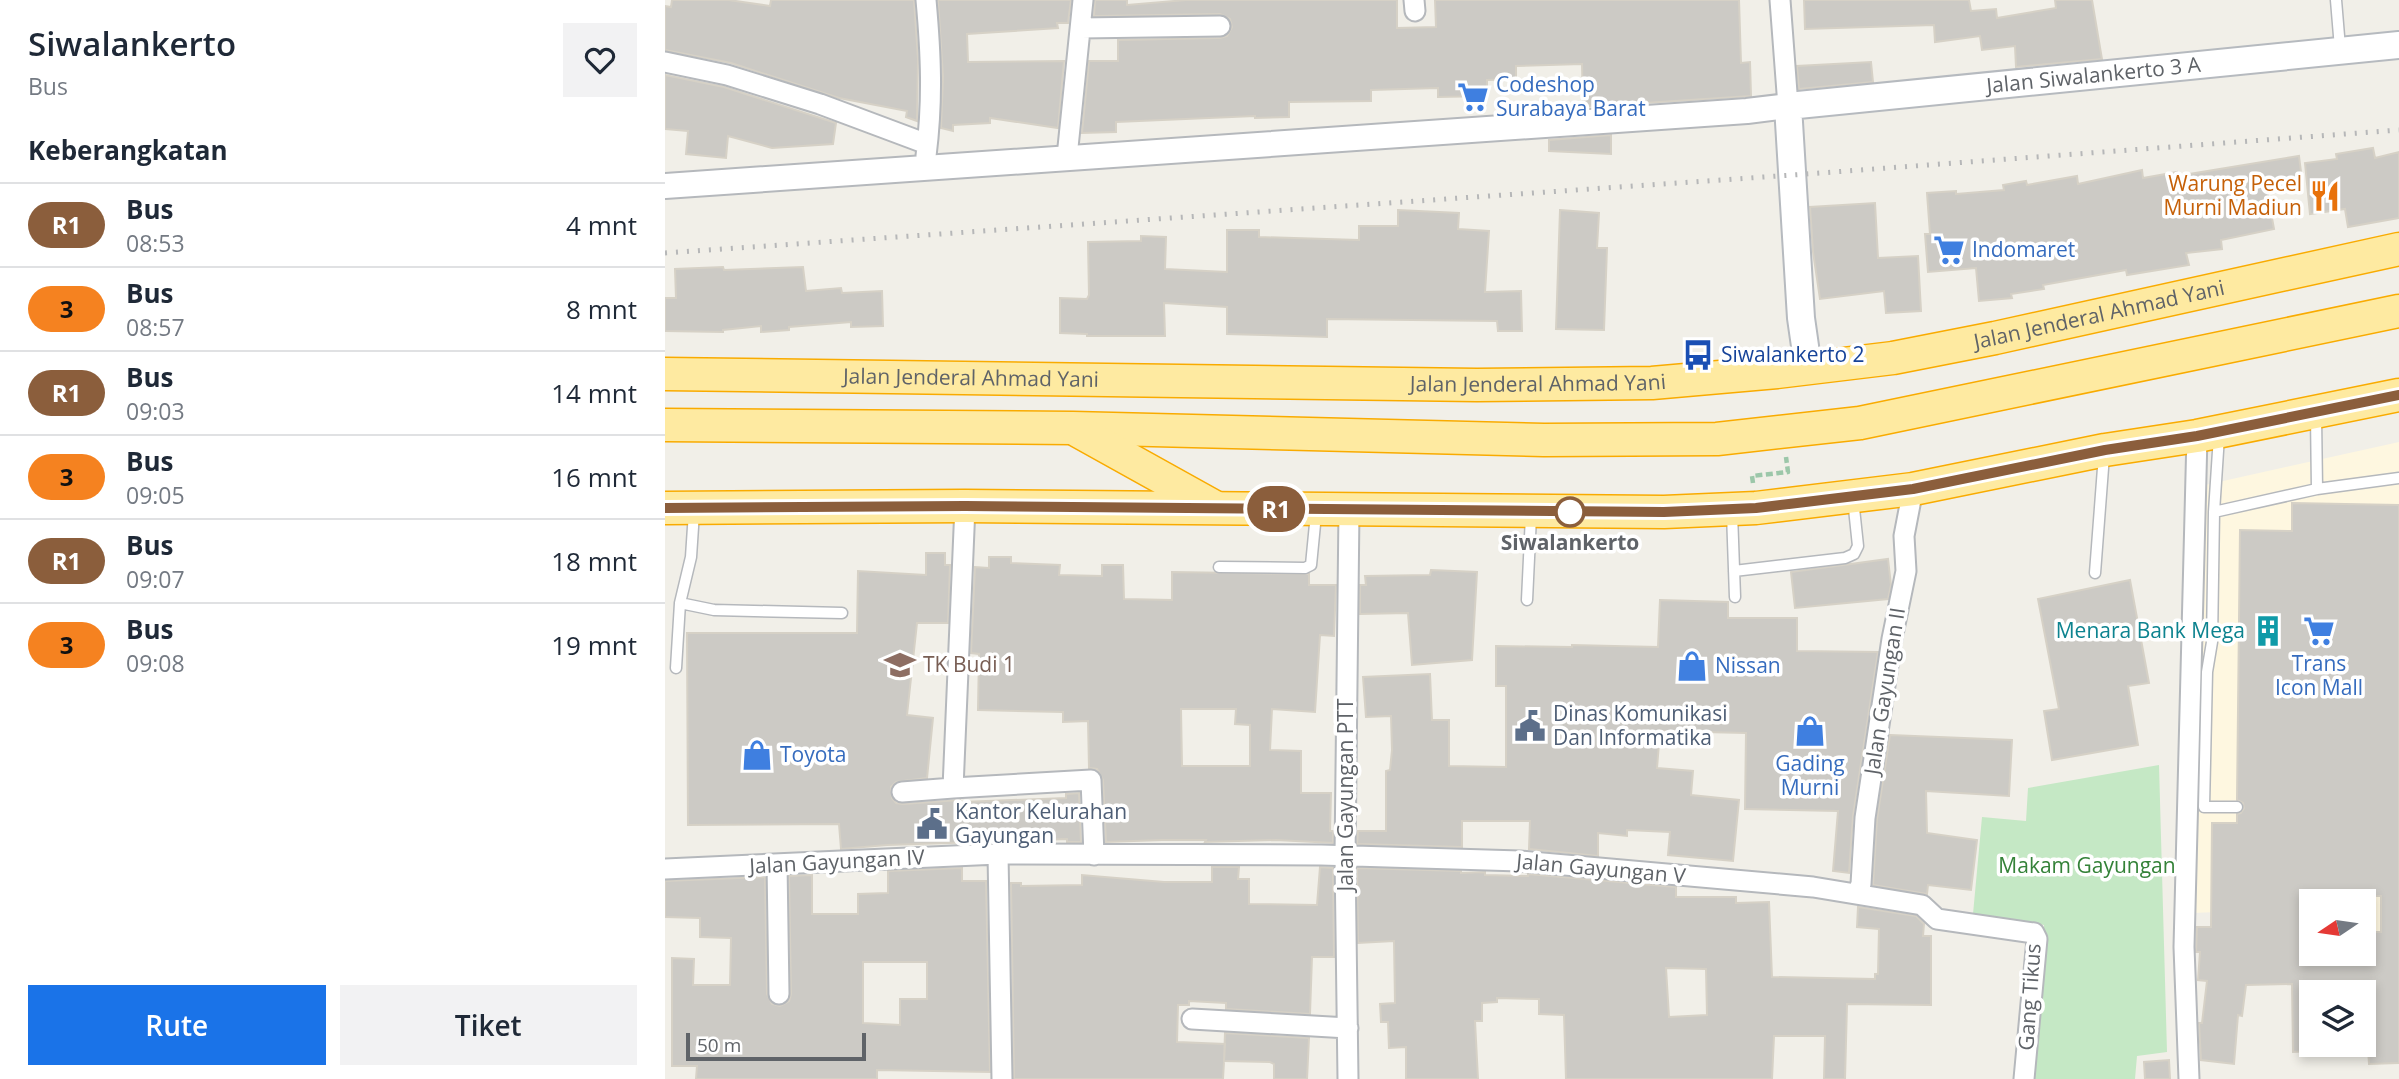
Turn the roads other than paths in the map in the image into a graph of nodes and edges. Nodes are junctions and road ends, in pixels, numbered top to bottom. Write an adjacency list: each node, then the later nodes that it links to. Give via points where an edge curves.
1 (926, 0): 11 (street, via 932,107)
2 (1083, 0): 6 (street)
3 (1780, 0): 10 (street)
4 (2336, 0): 8 (lane)
5 (1220, 26): 6 (street)
6 (1081, 28): 12 (street)
7 (2399, 45): 8 (main road, Jalan Siwalankerto 3 A)
8 (2341, 49): 10 (main road, Jalan Siwalankerto 3 A)
9 (665, 62): 11 (street, via 820,104)
10 (1788, 106): 12 (street); 16 (main road)
11 (926, 156): 12 (street); 13 (street)
12 (1067, 157)
13 (665, 186)
14 (2399, 249): 16 (highway, Jalan Jenderal Ahmad Yani, via 1995,338 1893,358)
15 (2399, 311): 21 (highway, via 1860,423 1717,439 1544,440)
16 (1808, 367): 17 (highway, Jalan Jenderal Ahmad Yani, via 1652,383 1477,385)
17 (665, 374)
18 (2399, 395): 19 (highway)
19 (2316, 412): 22 (highway); 26 (lane)
20 (665, 425): 21 (highway)
21 (1073, 428): 30 (highway)
22 (2208, 434): 23 (highway); 35 (lane); 59 (street, via 2184,947)
23 (2105, 450): 25 (highway); 38 (lane)
24 (2399, 478): 26 (lane)
25 (1913, 489): 27 (highway); 52 (street, Jalan Gayungan II, via 1904,536 1906,571 1892,639)
26 (2317, 489): 35 (lane)
27 (1853, 497): 32 (highway); 37 (lane, via 1858,546 1854,554)
28 (965, 506): 29 (highway); 30 (highway); 44 (street)
29 (680, 508): 41 (lane, via 691,557)
30 (1218, 508): 31 (highway)
31 (1317, 509): 33 (highway); 36 (lane, via 1311,565)
32 (1732, 509): 34 (highway); 37 (lane)
33 (1349, 510): 34 (highway); 49 (street, Jalan Gayungan PTT)
34 (1531, 511): 40 (lane)
35 (2214, 512): 46 (lane, via 2204,807)
36 (1219, 566)
37 (1734, 571): 39 (lane)
38 (2095, 573)
39 (1735, 597)
40 (1527, 600)
41 (680, 603): 42 (lane, via 714,610); 43 (lane)
42 (842, 613)
43 (675, 668)
44 (953, 788): 45 (street); 48 (street, via 1091,780)
45 (902, 792)
46 (2237, 807)
47 (998, 854): 48 (street, Jalan Gayungan IV); 50 (street, Jalan Gayungan IV); 56 (street)
48 (1094, 855): 49 (street, Jalan Gayungan IV)
49 (1345, 856): 52 (street, Jalan Gayungan V, via 1520,862); 55 (street, Jalan Gayungan PTT)
50 (777, 864): 51 (street, Jalan Gayungan IV); 53 (street)
51 (665, 869)
52 (1857, 894): 58 (street, Gang Tikus, via 1922,905 1937,919 2034,933)
53 (779, 994)
54 (1192, 1019): 55 (street)
55 (1347, 1028): 57 (street, Jalan Gayungan PTT)
56 (1002, 1079)
57 (1348, 1079)
58 (2024, 1079)
59 (2189, 1079)

